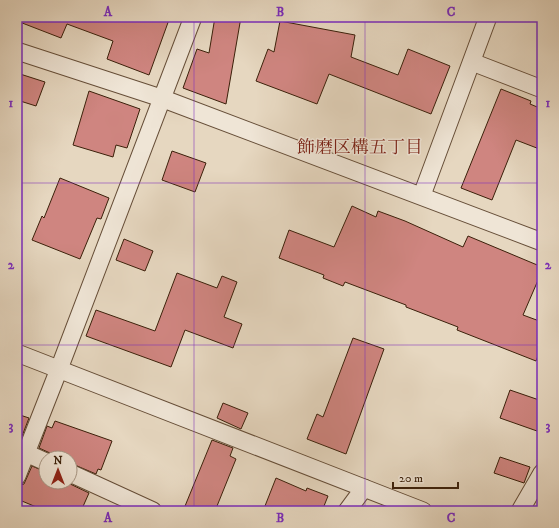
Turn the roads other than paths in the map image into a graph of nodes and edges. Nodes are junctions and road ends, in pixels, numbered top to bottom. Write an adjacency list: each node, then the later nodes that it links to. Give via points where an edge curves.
1 (192, 17): 6 (street)
2 (488, 17): 4 (street)
3 (17, 51): 6 (street)
4 (472, 62): 5 (street); 7 (street)
5 (542, 89)
6 (161, 98): 7 (street); 10 (street)
7 (422, 195): 8 (street)
8 (542, 242)
9 (17, 353): 10 (street)
10 (59, 369): 11 (street); 16 (street)
11 (26, 452): 12 (street); 14 (street)
12 (38, 458)
13 (542, 473): 20 (street)
14 (17, 476)
15 (78, 477): 17 (street)
16 (364, 488): 18 (street); 19 (street)
17 (153, 511)
18 (347, 511)
19 (423, 511)
20 (520, 511)

